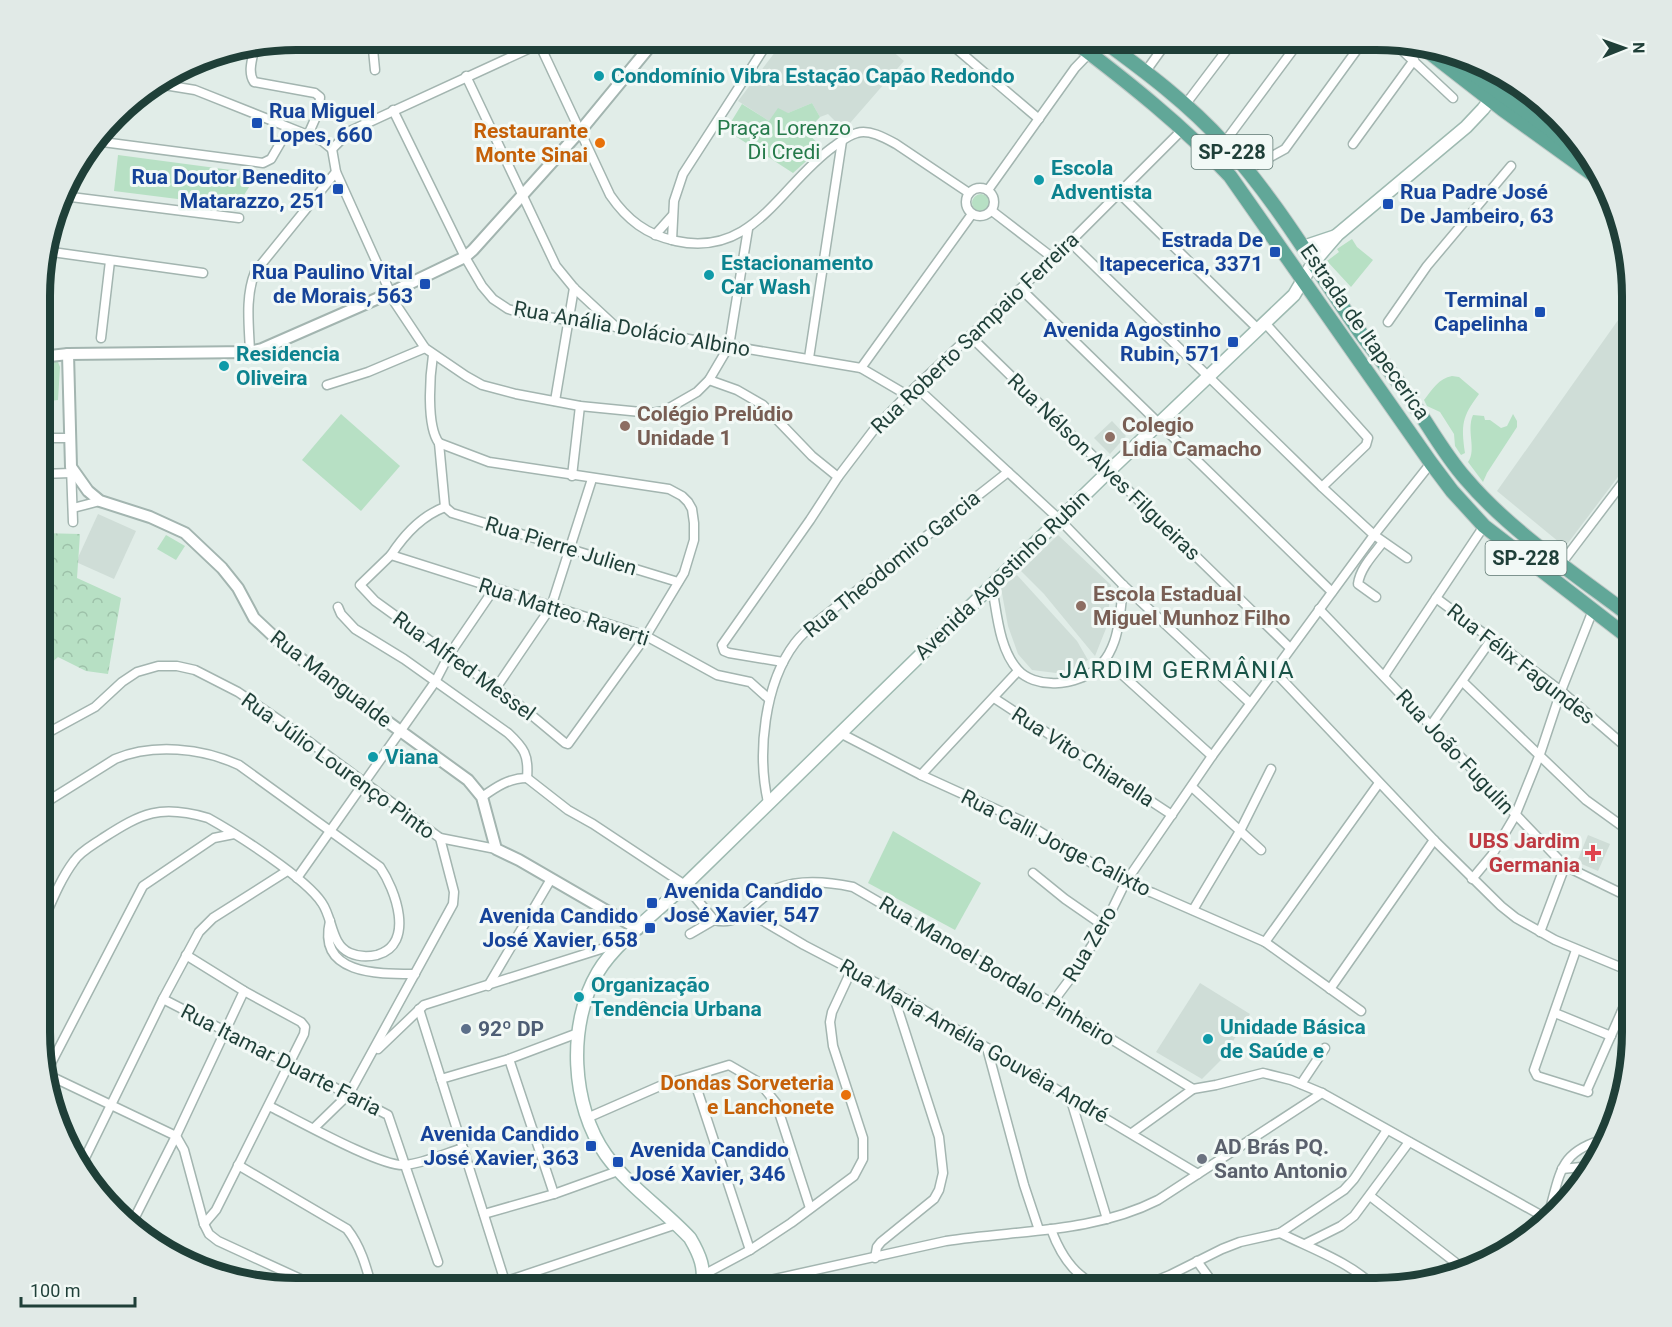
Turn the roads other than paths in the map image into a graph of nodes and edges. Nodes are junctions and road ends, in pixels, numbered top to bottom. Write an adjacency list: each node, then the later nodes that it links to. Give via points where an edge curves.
1 (373, 50): 20 (street)
2 (519, 50): 22 (street)
3 (542, 50): 34 (street)
4 (648, 50): 34 (street)
5 (763, 50): 56 (street, via 683,174)
6 (958, 50): 30 (street)
7 (1086, 50): 16 (main road, Estrada de Itapecerica / SP-228)
8 (1093, 50): 16 (street)
9 (1116, 50): 21 (main road, Estrada de Itapecerica / SP-228)
10 (1161, 50): 21 (street)
11 (1227, 50): 27 (street)
12 (1293, 50): 38 (street)
13 (1356, 50): 45 (street, via 1285,149)
14 (1404, 51): 17 (street)
15 (254, 53): 35 (street, via 254,82 320,96 319,110)
16 (1090, 53): 30 (street); 33 (main road, Estrada de Itapecerica / SP-228)
17 (1414, 60): 25 (street); 39 (street)
18 (1446, 60): 24 (main road)
19 (1464, 66): 24 (main road)
20 (375, 70)
21 (1146, 72): 27 (main road, Estrada de Itapecerica / SP-228)
22 (466, 76): 29 (street); 52 (street)
23 (166, 86): 32 (street, via 204,94)
24 (1499, 89): 26 (main road); 28 (main road); 31 (main road)
25 (1453, 98)
26 (1516, 104): 28 (main road); 41 (main road)
27 (1185, 105): 38 (main road, Estrada de Itapecerica / SP-228)
28 (1502, 109): 31 (main road); 47 (main road)
29 (393, 110): 40 (street, via 350,131); 65 (street, Rua Anália Dolácio Albino)
30 (1039, 119): 48 (street)
31 (1466, 127): 60 (main road)
32 (289, 128): 35 (street); 37 (street, via 271,159 263,163)
33 (1183, 129): 49 (main road, Estrada de Itapecerica / SP-228, via 1223,168); 51 (street, Rua Roberto Sampaio Ferreira)
34 (580, 130): 52 (street); 59 (street, via 621,212)
35 (308, 135): 40 (street)
36 (842, 141): 42 (street); 43 (street); 50 (street, via 860,132 884,138)
37 (103, 142)
38 (1224, 143): 45 (main road, Estrada de Itapecerica / SP-228)
39 (1353, 144)
40 (332, 149): 46 (street)
41 (1575, 150)
42 (823, 155): 43 (street, via 833,154); 58 (street)
43 (838, 166): 87 (street)
44 (1511, 166): 75 (street, via 1427,266)
45 (1247, 170): 63 (main road, Estrada de Itapecerica / SP-228)
46 (336, 172): 73 (street); 82 (street, via 255,272 248,299)
47 (1590, 173)
48 (988, 190): 50 (street, via 978,188); 54 (street, via 995,202)
49 (1241, 192): 68 (main road, via 1267,214 1299,255); 70 (main road, Estrada de Itapecerica / SP-228)
50 (969, 193): 55 (street, via 966,206)
51 (1119, 193): 62 (street, Rua Roberto Sampaio Ferreira); 76 (street)
52 (522, 196): 65 (street); 71 (street, via 549,254)
53 (70, 197): 57 (street)
54 (992, 211): 55 (street, via 982,217); 66 (street)
55 (972, 214): 88 (street)
56 (672, 216): 59 (street); 61 (street)
57 (239, 218)
58 (748, 229): 61 (street, via 711,243); 80 (street)
59 (655, 235): 61 (street)
60 (1337, 235): 63 (main road); 68 (main road, Avenida Agostinho Rubin)
61 (672, 240)
62 (1070, 242): 66 (street, Rua Roberto Sampaio Ferreira); 89 (street)
63 (1303, 247): 68 (main road, Estrada de Itapecerica / SP-228)
64 (53, 253): 67 (street)
65 (465, 257): 73 (street); 74 (street, Rua Anália Dolácio Albino, via 482,286 508,309)
66 (1053, 258): 72 (street, Rua Roberto Sampaio Ferreira)
67 (110, 261): 69 (street); 79 (street)
68 (1313, 263): 70 (main road, Avenida Agostinho Rubin); 85 (main road, Estrada de Itapecerica / SP-228)
69 (203, 273)
70 (1303, 280): 76 (main road, Avenida Agostinho Rubin, via 1294,295); 85 (main road, via 1322,290 1358,340); 100 (main road, Estrada de Itapecerica / SP-228)
71 (574, 288): 74 (street); 77 (street)
72 (1021, 289): 78 (street, Rua Roberto Sampaio Ferreira); 96 (street)
73 (390, 293): 81 (street); 82 (street, via 273,346)
74 (567, 320): 77 (street, Rua Anália Dolácio Albino); 94 (street)
75 (1388, 322)
76 (1261, 326): 89 (main road, Avenida Agostinho Rubin); 109 (street, via 1368,438 1366,445)
77 (617, 327): 80 (street, Rua Anália Dolácio Albino)
78 (970, 336): 92 (street, Rua Roberto Sampaio Ferreira); 102 (street, Rua Nélson Alves Filgueiras)
79 (100, 338)
80 (729, 346): 87 (street, Rua Anália Dolácio Albino); 90 (street)
81 (425, 348): 84 (street); 91 (street)
82 (250, 352): 83 (street)
83 (68, 354): 86 (street); 98 (street)
84 (433, 355): 94 (street, via 482,384); 99 (street, via 432,421)
85 (1376, 355): 121 (main road, Estrada de Itapecerica / SP-228, via 1465,479)
86 (50, 356)
87 (809, 358): 88 (street, Rua Anália Dolácio Albino)
88 (861, 368): 93 (street, Rua Anália Dolácio Albino)
89 (1209, 376): 96 (main road, Avenida Agostinho Rubin); 109 (street)
90 (709, 380): 95 (street, via 698,392 664,411 638,413); 106 (street, via 763,405)
91 (327, 385)
92 (916, 387): 93 (street, Rua Roberto Sampaio Ferreira); 103 (street)
93 (907, 395): 106 (street, Rua Roberto Sampaio Ferreira)
94 (555, 401): 95 (street)
95 (580, 406): 105 (street)
96 (1158, 424): 102 (main road, Avenida Agostinho Rubin); 126 (street)
97 (50, 438): 98 (street)
98 (71, 438): 101 (street)
99 (439, 443): 105 (street, via 482,460); 111 (street)
100 (1431, 463): 115 (main road, Estrada de Itapecerica / SP-228); 116 (street, Rua Zero)
101 (71, 470): 104 (street); 110 (street, Rua Mangualde); 112 (street)
102 (1109, 471): 113 (main road, Avenida Agostinho Rubin); 137 (street, Rua Nélson Alves Filgueiras)
103 (1008, 472): 113 (street); 140 (street, Rua Theodomiro Garcia, via 818,621 794,644)
104 (50, 473)
105 (572, 476): 107 (street)
106 (838, 477): 140 (street, Rua Roberto Sampaio Ferreira, via 722,645 729,653)
107 (592, 479): 118 (street); 122 (street, via 669,489 688,502 694,516 694,540)
108 (1622, 484): 121 (street)
109 (1322, 486): 116 (street)
110 (100, 501): 112 (street); 152 (street, Rua Mangualde, via 185,533 224,566 254,618 271,635)
111 (445, 507): 118 (street, Rua Pierre Julien, via 452,513); 119 (street, via 415,525)
112 (73, 508): 114 (street)
113 (1059, 519): 123 (street); 124 (main road, Avenida Agostinho Rubin)
114 (73, 522)
115 (1484, 526): 128 (street); 132 (main road, Estrada de Itapecerica / SP-228)
116 (1374, 535): 117 (street); 126 (street, Rua Zero)
117 (1383, 542): 120 (street); 127 (street, via 1358,580 1360,587)
118 (570, 550): 122 (street, Rua Pierre Julien); 130 (street)
119 (391, 555): 125 (street, Rua Matteo Raverti); 138 (street, Rua Alfred Messel, via 360,585 375,602)
120 (1407, 558)
121 (1561, 564): 133 (main road, Estrada de Itapecerica / SP-228)
122 (678, 582): 135 (street)
123 (1123, 585): 139 (street, via 1116,634); 150 (street)
124 (992, 587): 141 (street, via 1005,647); 154 (main road, Avenida Agostinho Rubin)
125 (494, 589): 130 (street, Rua Matteo Raverti); 138 (street)
126 (1332, 592): 131 (street, Rua Zero)
127 (1376, 597)
128 (1436, 598): 136 (street, Rua Félix Fagundes); 143 (street)
129 (339, 607): 144 (street, Rua Alfred Messel, via 355,629)
130 (551, 607): 135 (street, Rua Matteo Raverti); 146 (street)
131 (1319, 609): 137 (street, Rua Zero); 143 (street, Rua João Fugulin)
132 (1593, 610): 134 (main road, Estrada de Itapecerica / SP-228); 147 (street)
133 (1622, 610)
134 (1622, 632)
135 (646, 636): 146 (street, Rua Alfred Messel, via 570,743); 149 (street, Rua Matteo Raverti, via 717,675 750,682)
136 (1491, 640): 145 (street); 147 (street, Rua Félix Fagundes)
137 (1290, 648): 142 (street, Rua Zero)
138 (448, 657): 144 (street); 146 (street, Rua Alfred Messel)
139 (1106, 660): 141 (street, via 1068,683 1044,683); 157 (street)
140 (783, 662): 149 (street, Rua Theodomiro Garcia)
141 (1018, 671): 148 (street)
142 (1274, 671): 150 (street, Rua Zero); 162 (street)
143 (1384, 676): 151 (street, Rua João Fugulin)
144 (435, 682): 152 (street); 160 (street, Rua Alfred Messel, via 518,743 527,759)
145 (1463, 682): 151 (street); 156 (street)
146 (496, 688)
147 (1561, 691): 155 (street, Rua Félix Fagundes); 156 (street)
148 (994, 698): 159 (street); 167 (street, Rua Vito Chiarella)
149 (769, 699): 166 (street, Rua Theodomiro Garcia, via 763,773)
150 (1250, 703): 157 (street, Rua Zero)
151 (1431, 725): 168 (street, Rua João Fugulin)
152 (400, 731): 161 (street); 164 (street, Rua Mangualde, via 468,780)
153 (50, 732): 161 (street, Rua Júlio Lourenço Pinto, via 95,707 137,672 177,666 195,670 238,692)
154 (840, 733): 159 (street, Rua Calil Jorge Calixto); 166 (main road, Avenida Agostinho Rubin)
155 (1622, 744)
156 (1540, 754): 168 (street); 170 (street, via 1586,800)
157 (1212, 756): 163 (street, Rua Zero)
158 (1271, 769): 171 (street)
159 (921, 775): 185 (street, Rua Calil Jorge Calixto, via 1022,821)
160 (527, 778): 164 (street, via 501,784); 186 (street, via 552,800)
161 (365, 781): 172 (street); 175 (street, Rua Júlio Lourenço Pinto)
162 (1379, 783): 176 (street); 198 (street)
163 (1192, 787): 167 (street, Rua Zero); 171 (street)
164 (482, 797): 177 (street)
165 (50, 800): 172 (street, via 126,754 201,753 239,765)
166 (768, 802): 186 (main road, Avenida Agostinho Rubin)
167 (1172, 815): 185 (street, Rua Zero)
168 (1515, 816): 179 (street, Rua João Fugulin); 184 (street)
169 (208, 818): 173 (street); 174 (street); 188 (street, via 160,811 133,819 74,860)
170 (1622, 826)
171 (1240, 831): 178 (street); 189 (street)
172 (329, 832): 182 (street); 192 (street, via 380,867 394,895 400,927 389,948 380,954 358,956 341,948)
173 (234, 834): 174 (street); 180 (street)
174 (214, 838): 221 (street, via 143,886)
175 (440, 838): 177 (street); 203 (street, Rua Júlio Lourenço Pinto, via 454,898)
176 (1434, 840): 184 (street); 205 (street)
177 (496, 849): 183 (street)
178 (1261, 850)
179 (1565, 866): 187 (street, Rua João Fugulin); 195 (street)
180 (287, 871): 182 (street); 200 (street, via 213,918 199,932)
181 (1033, 873): 193 (street)
182 (297, 878): 192 (street, via 321,901)
183 (551, 879): 194 (street); 204 (street)
184 (1472, 879): 195 (street, via 1516,918)
185 (1125, 883): 189 (street, Rua Calil Jorge Calixto); 193 (street, Rua Zero)
186 (686, 885): 191 (street); 194 (main road, Avenida Agostinho Rubin)
187 (1622, 894)
188 (50, 908)
189 (1193, 910): 198 (street, Rua Calil Jorge Calixto)
190 (748, 912): 191 (street, Rua Manoel Bordalo Pinheiro, via 729,922); 202 (street, Rua Maria Amélia Gouvêia André); 209 (street, Rua Manoel Bordalo Pinheiro, via 780,887 821,882 853,887)
191 (714, 920): 196 (street)
192 (330, 921): 203 (street, via 328,942 345,964 376,973)
193 (1104, 926): 209 (street, Rua Zero)
194 (638, 929): 197 (main road, Avenida Agostinho Rubin)
195 (1540, 932): 199 (street)
196 (690, 934)
197 (624, 941): 204 (street); 215 (main road, Avenida Agostinho Rubin, via 598,972)
198 (1265, 942): 205 (street, Rua Calil Jorge Calixto)
199 (1576, 950): 201 (street); 213 (street)
200 (186, 955): 206 (street); 208 (street)
201 (1622, 968)
202 (852, 969): 207 (street, Rua Maria Amélia Gouvêia André); 251 (street, via 832,1012 830,1033 863,1138 863,1159 854,1176)
203 (415, 974): 219 (street, Rua Júlio Lourenço Pinto)
204 (488, 986): 210 (street)
205 (1330, 989): 211 (street, Rua Calil Jorge Calixto)
206 (244, 991): 214 (street); 222 (street, via 304,1024 304,1034)
207 (892, 991): 217 (street, Rua Maria Amélia Gouvêia André); 263 (street, via 935,1120 943,1173 934,1199 877,1247)
208 (163, 999): 214 (street, Rua Itamar Duarte Faria); 231 (street)
209 (1052, 1004): 227 (street, Rua Manoel Bordalo Pinheiro)
210 (419, 1009): 219 (street); 225 (street)
211 (1361, 1011)
212 (1622, 1011): 216 (street)
213 (1555, 1013): 216 (street); 216 (street, via 1534,1070 1538,1076 1588,1092)
214 (226, 1032): 222 (street, Rua Itamar Duarte Faria); 237 (street)
215 (578, 1033): 220 (street); 233 (main road, Avenida Agostinho Rubin, via 577,1076)
216 (1611, 1036)
217 (987, 1048): 230 (street, Rua Maria Amélia Gouvêia André); 259 (street)
218 (1325, 1048): 226 (street)
219 (371, 1055): 228 (street, Rua Júlio Lourenço Pinto)
220 (509, 1059): 225 (street); 248 (street)
221 (52, 1063)
222 (291, 1064): 228 (street, Rua Itamar Duarte Faria); 232 (street)
223 (693, 1077): 233 (street, via 635,1096); 251 (street, via 729,1065 770,1093); 262 (street)
224 (54, 1078): 231 (street)
225 (441, 1079): 240 (street)
226 (1301, 1084): 227 (street, via 1263,1073); 229 (street)
227 (1193, 1089): 236 (street)
228 (349, 1094): 234 (street, Rua Júlio Lourenço Pinto); 243 (street, Rua Itamar Duarte Faria, via 388,1115)
229 (1322, 1094): 235 (street); 247 (street)
230 (1070, 1097): 236 (street, Rua Maria Amélia Gouvêia André); 255 (street)
231 (112, 1106): 237 (street); 241 (street)
232 (269, 1106): 234 (street); 242 (street)
233 (586, 1118): 246 (main road, Avenida Agostinho Rubin)
234 (314, 1128): 243 (street, via 384,1161)
235 (1387, 1131): 238 (street); 260 (street, via 1344,1190)
236 (1132, 1133): 247 (street, Rua Maria Amélia Gouvêia André)
237 (176, 1136): 254 (street); 256 (street, via 184,1150)
238 (1409, 1142): 249 (street); 253 (street)
239 (1597, 1142): 245 (street, via 1575,1151)
240 (463, 1148): 243 (street); 252 (street)
241 (85, 1159)
242 (238, 1165): 256 (street, via 216,1210); 270 (street, via 347,1229 361,1251)
243 (405, 1165): 265 (street, Rua Itamar Duarte Faria)
244 (1582, 1167): 245 (street)
245 (1562, 1169): 250 (street)
246 (618, 1170): 248 (street); 257 (main road, Avenida Agostinho Rubin)
247 (1198, 1174): 255 (street, via 1140,1210)
248 (554, 1194): 252 (street)
249 (1370, 1196): 261 (street, via 1341,1226); 266 (street)
250 (1550, 1207)
251 (810, 1208): 262 (street)
252 (484, 1214): 271 (street)
253 (1542, 1214)
254 (134, 1218)
255 (1107, 1219): 258 (street)
256 (204, 1224): 269 (street, via 218,1241)
257 (677, 1224): 267 (main road, Avenida Agostinho Rubin, via 698,1251); 272 (street)
258 (1051, 1229): 259 (street); 276 (street, via 1058,1248 1073,1269)
259 (1040, 1230): 263 (street, via 946,1241)
260 (1280, 1233): 261 (street); 264 (street, via 1240,1242)
261 (1305, 1244): 279 (street)
262 (750, 1250): 267 (street)
263 (875, 1258): 268 (street)
264 (1197, 1261): 277 (street); 278 (street)
265 (438, 1262)
266 (1457, 1264)
267 (705, 1274): 273 (main road)
268 (800, 1274): 274 (street); 275 (street)
269 (298, 1278)
270 (369, 1278)
271 (504, 1278)
272 (526, 1278)
273 (704, 1278)
274 (781, 1278)
275 (796, 1278)
276 (1087, 1278)
277 (1160, 1278)
278 (1209, 1278)
279 (1364, 1278)

